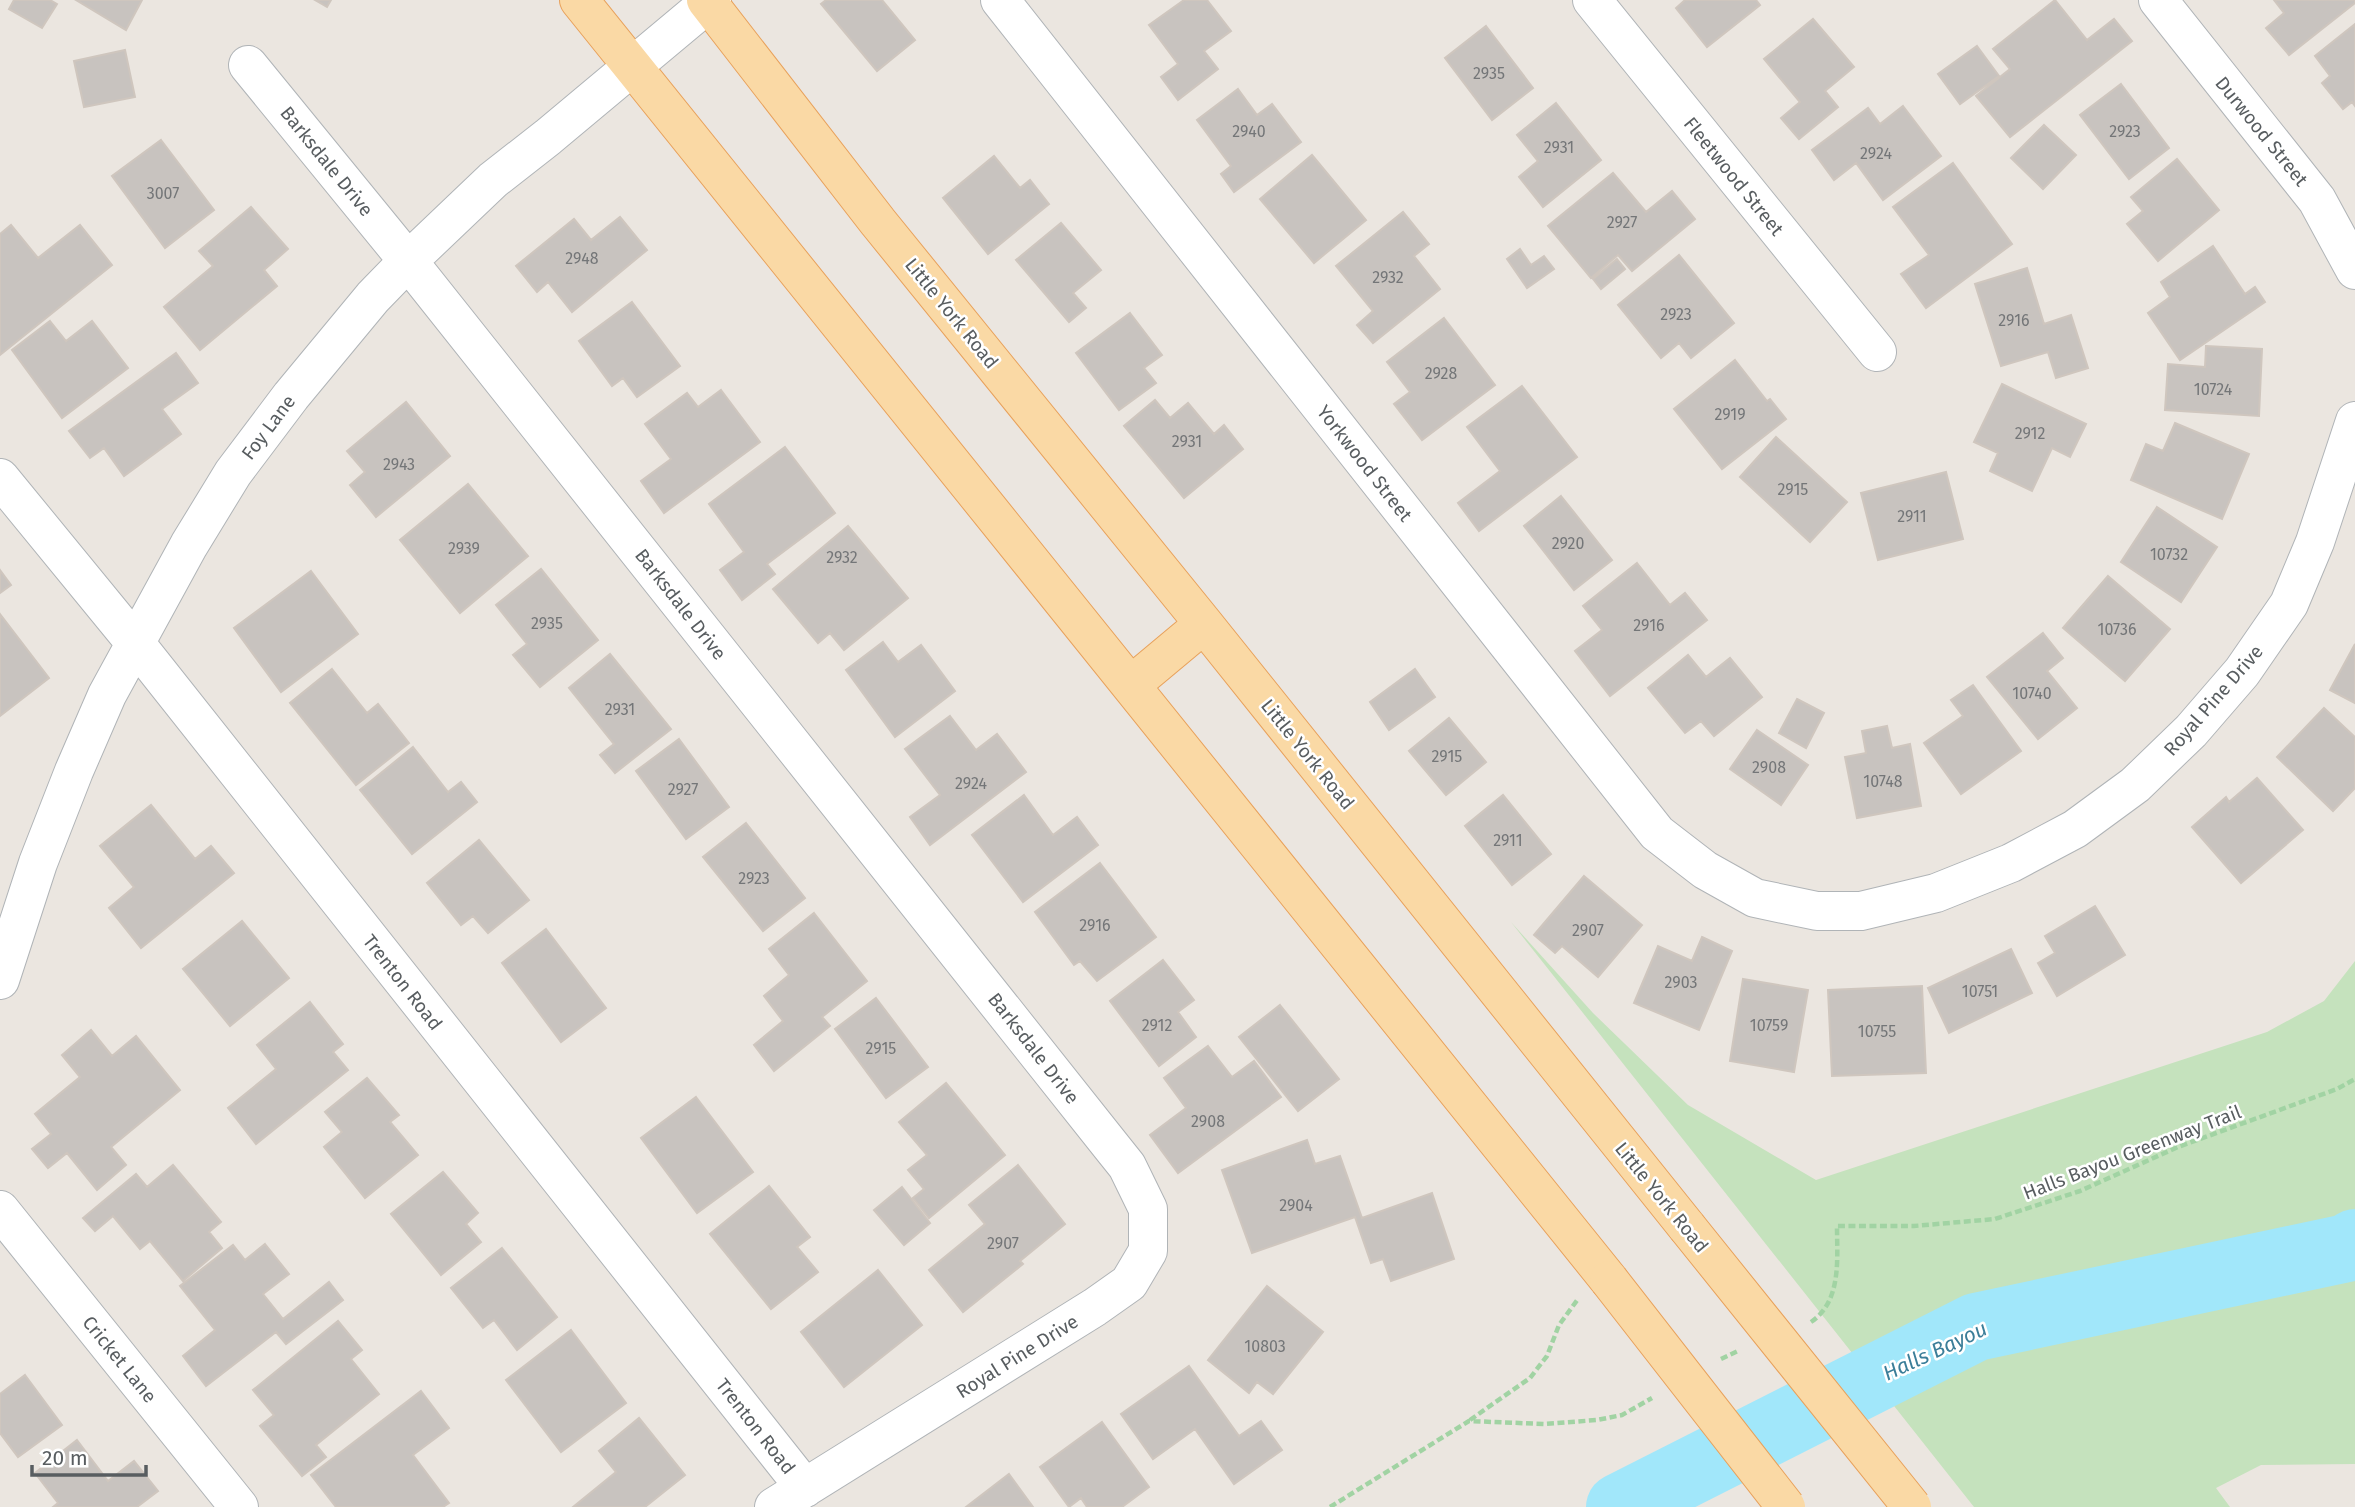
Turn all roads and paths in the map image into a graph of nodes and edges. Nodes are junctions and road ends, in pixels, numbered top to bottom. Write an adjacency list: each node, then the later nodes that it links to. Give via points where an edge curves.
1 (579, 0): 7 (main road)
2 (1000, 0): 16 (street, Yorkwood Street, via 1657,833 1705,870)
3 (1592, 0): 10 (street, Fleetwood Street)
4 (2158, 0): 9 (street, Durwood Street, via 2317,200)
5 (709, 1): 7 (street, Foy Lane); 13 (main road, Little York Road, via 878,222)
6 (248, 65): 8 (street, Barksdale Drive)
7 (633, 66): 8 (street, Foy Lane, via 493,180); 15 (main road)
8 (408, 261): 14 (street, Foy Lane, via 291,396 233,473); 19 (street, Barksdale Drive)
9 (2355, 270)
10 (1877, 352)
11 (2355, 421): 16 (street, Royal Pine Drive, via 2290,604 2242,672 2191,732 2135,785 2076,829 2011,863 1936,893 1861,911 1817,911)
12 (0, 478): 14 (street, Trenton Road)
13 (1204, 624): 15 (main road); 31 (main road, Little York Road, bridge)
14 (136, 644): 17 (street, Foy Lane, via 107,695 74,771); 27 (street, Trenton Road)
15 (1131, 685): 21 (main road)
16 (1755, 898)
17 (0, 980)
18 (2355, 1079): 22 (path, Halls Bayou Greenway Trail, via 2178,1147 2080,1191 1995,1219 1837,1226 1833,1295 1822,1315)
19 (1111, 1146): 27 (street, Royal Pine Drive, via 1127,1166 1147,1209 1148,1251 1129,1283)
20 (0, 1210): 28 (street, Cricket Lane)
21 (1594, 1288): 26 (path, via 1566,1313 1547,1356 1530,1378); 30 (main road, bridge)
22 (1810, 1322)
23 (1741, 1350): 24 (path)
24 (1717, 1361)
25 (1658, 1395): 26 (path, via 1622,1415 1597,1420 1544,1424)
26 (1469, 1420): 29 (path)
27 (789, 1497)
28 (239, 1507)
29 (1330, 1507)
30 (1786, 1507)
31 (1912, 1507)

